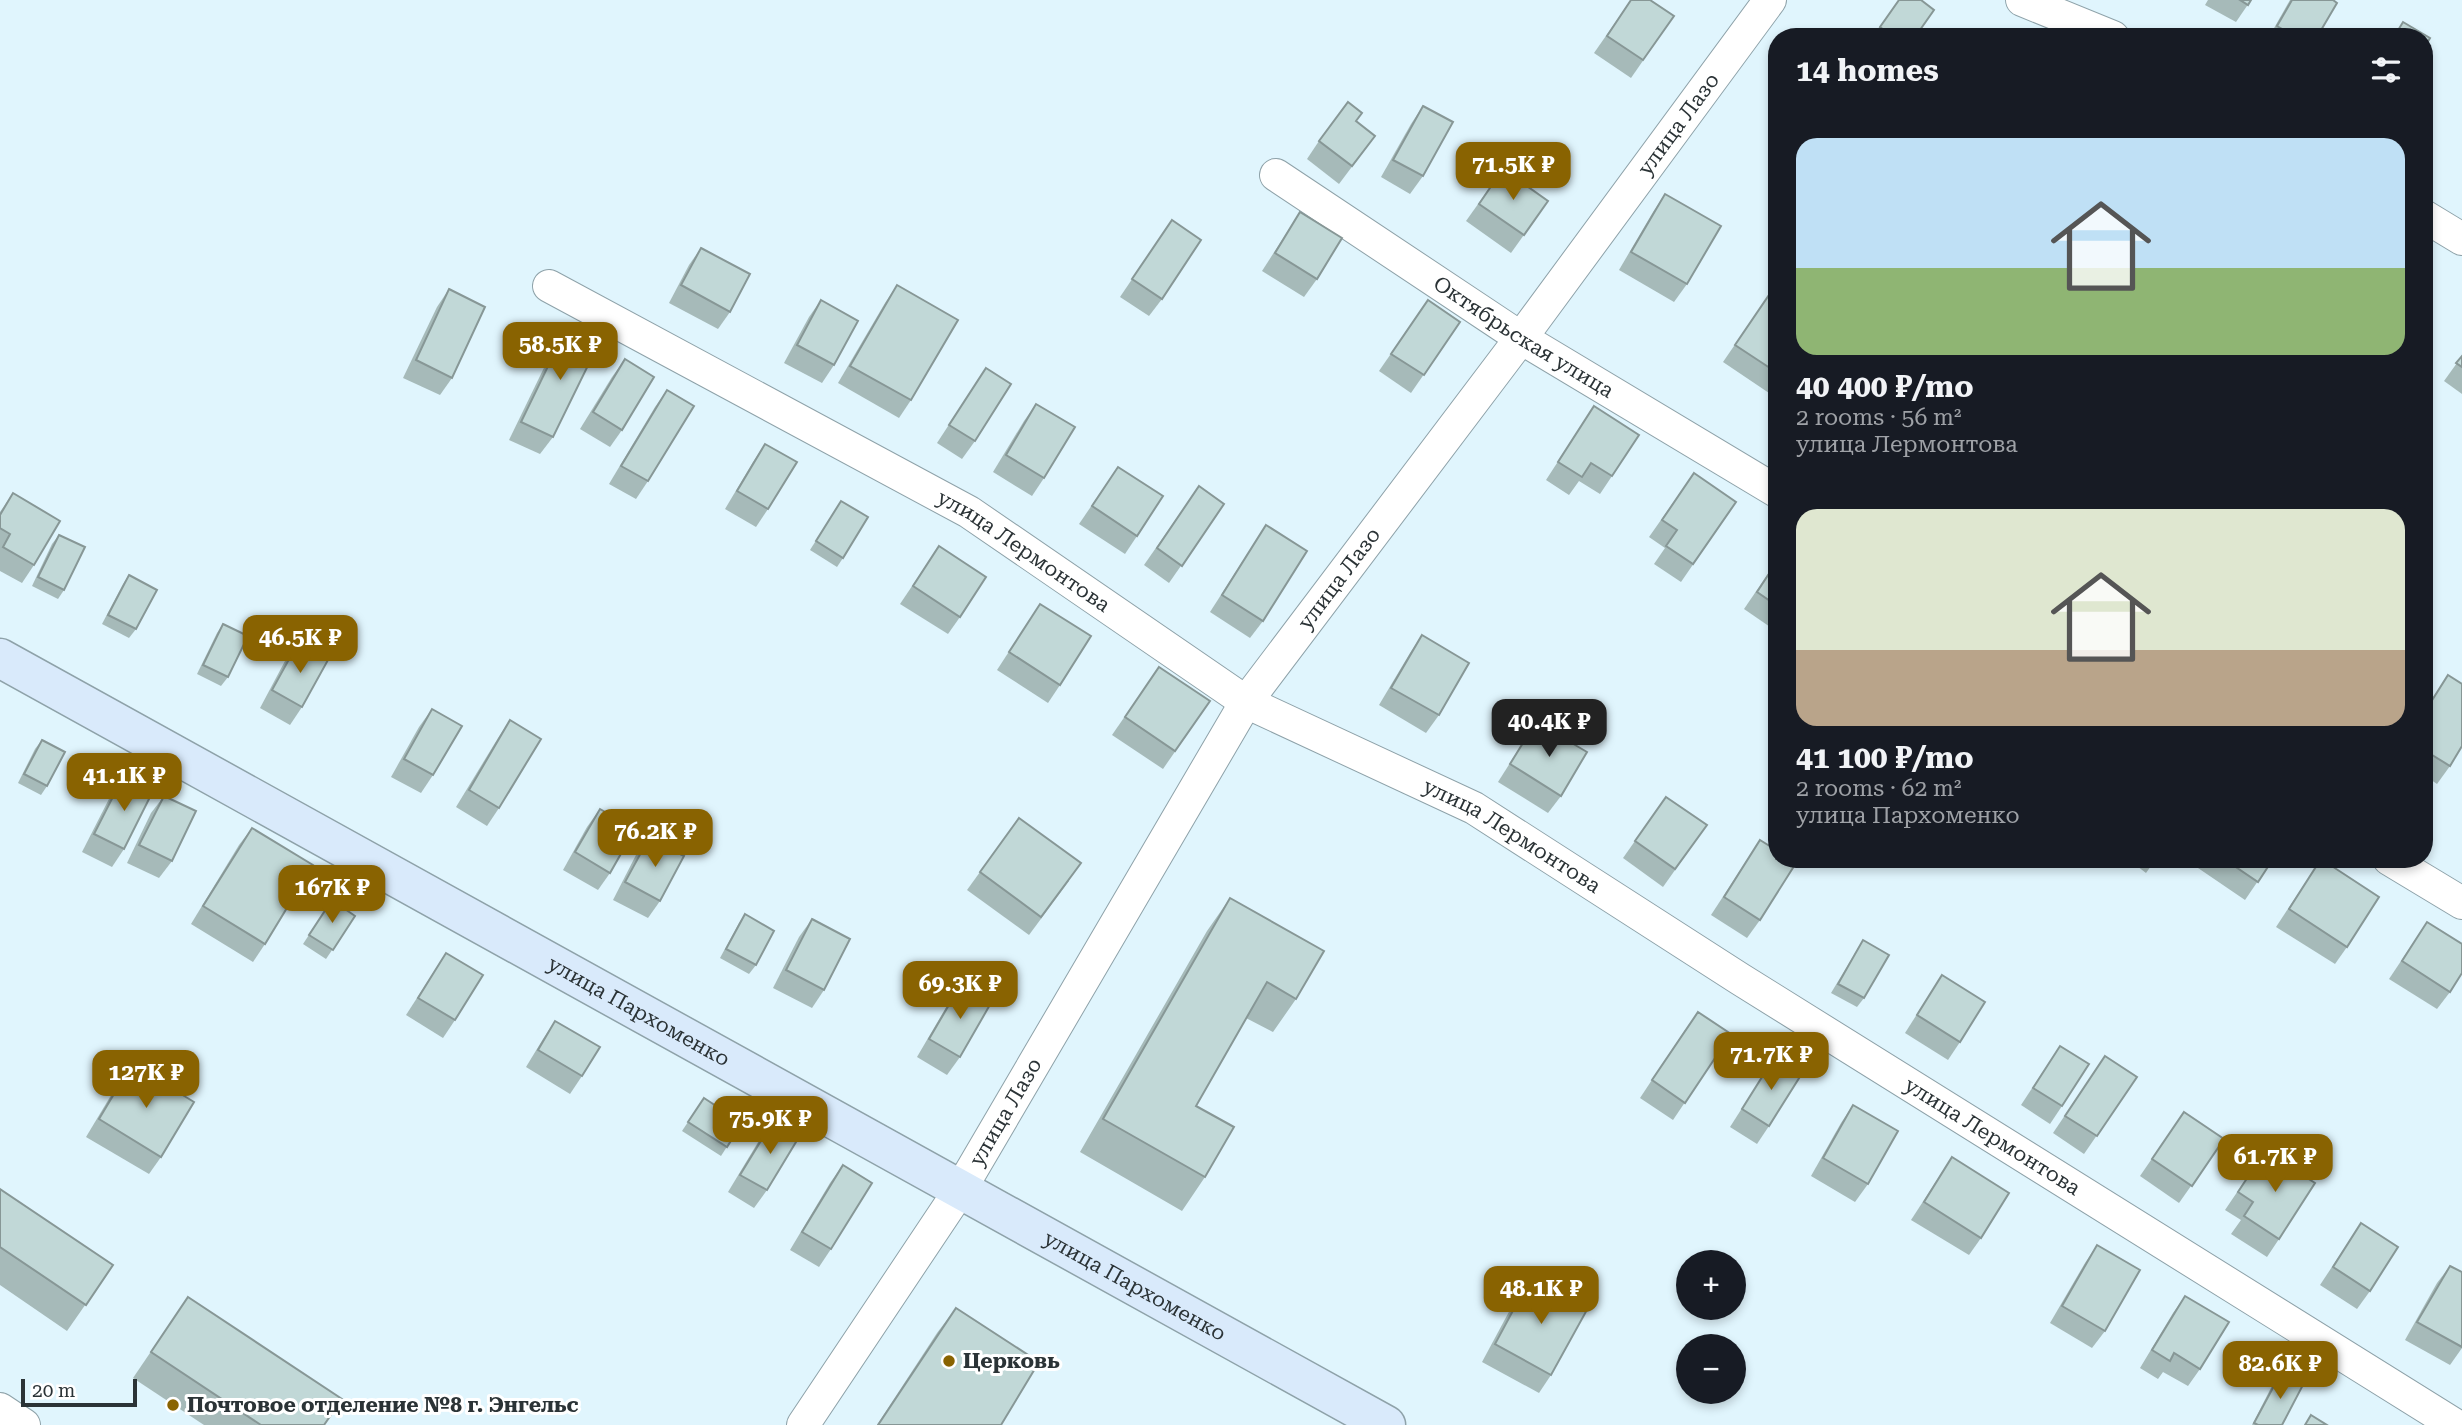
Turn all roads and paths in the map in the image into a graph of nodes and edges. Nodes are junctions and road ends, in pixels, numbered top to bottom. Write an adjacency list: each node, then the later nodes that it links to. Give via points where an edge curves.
1 (1770, 0): 8 (street, улица Лазо)
2 (2022, 0): 3 (street)
3 (2091, 28)
4 (1276, 175): 8 (street, Октябрьская улица)
5 (2433, 221): 6 (street)
6 (2462, 239)
7 (549, 286): 11 (street, улица Лермонтова, via 969,512)
8 (1521, 338): 9 (street, Октябрьская улица); 11 (street, улица Лазо)
9 (1768, 486)
10 (0, 658): 14 (street, улица Пархоменко)
11 (1246, 702): 14 (street, улица Лазо); 16 (street, улица Лермонтова, via 1474,807 1740,979)
12 (2404, 868): 13 (street)
13 (2462, 903)
14 (960, 1190): 18 (street, улица Лазо); 19 (street, улица Пархоменко)
15 (0, 1409): 17 (street)
16 (2456, 1421)
17 (24, 1425)
18 (803, 1425)
19 (1387, 1425)

